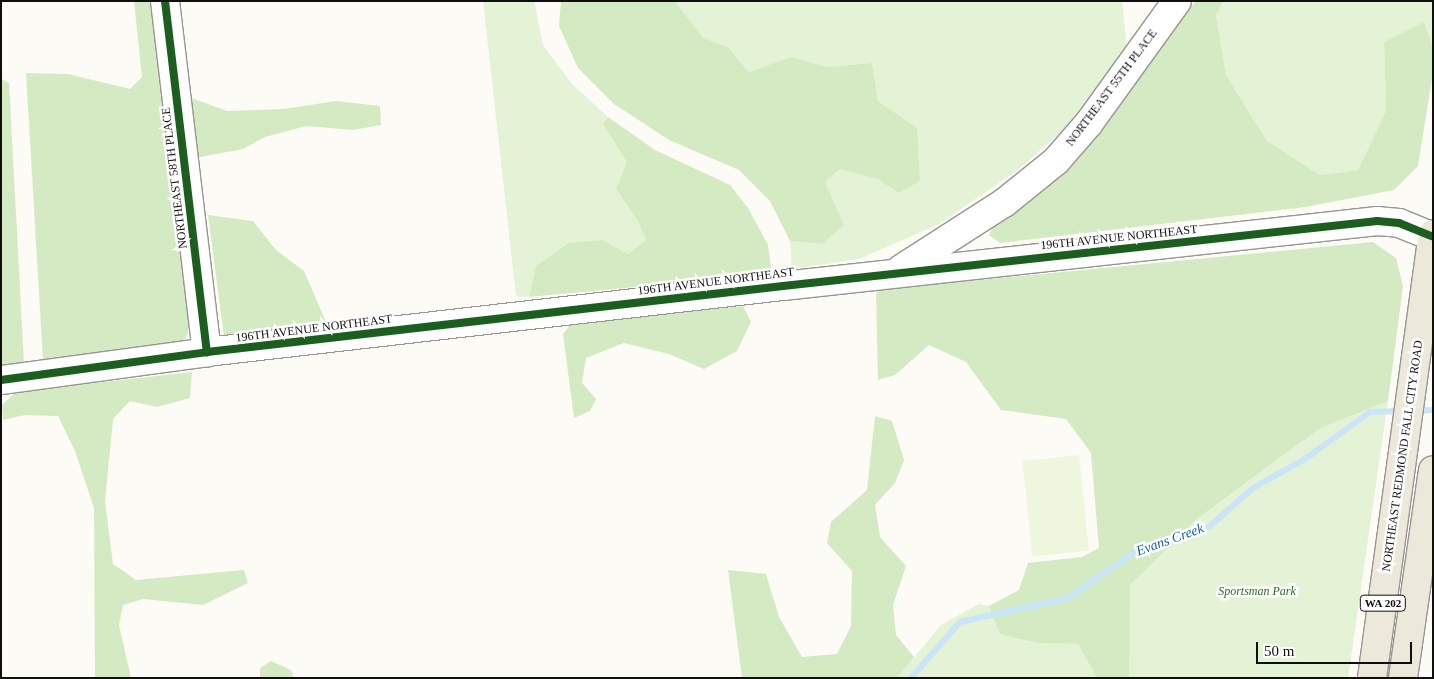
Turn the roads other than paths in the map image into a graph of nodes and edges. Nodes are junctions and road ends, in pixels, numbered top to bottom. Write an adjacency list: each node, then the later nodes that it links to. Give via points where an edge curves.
1 (164, 1): 5 (street, NORTHEAST 58TH PLACE)
2 (1177, 1): 4 (street, NORTHEAST 55TH PLACE, via 1089,122 1056,160 1004,203)
3 (1433, 236): 4 (street, 196TH AVENUE NORTHEAST, via 1399,223 1377,221); 8 (main road, NORTHEAST REDMOND FALL CITY ROAD / WA 202)
4 (896, 273): 5 (street, 196TH AVENUE NORTHEAST)
5 (207, 352): 6 (street, 196TH AVENUE NORTHEAST)
6 (1, 380)
7 (1433, 470): 9 (main road, WA 202)
8 (1372, 678)
9 (1403, 678)

